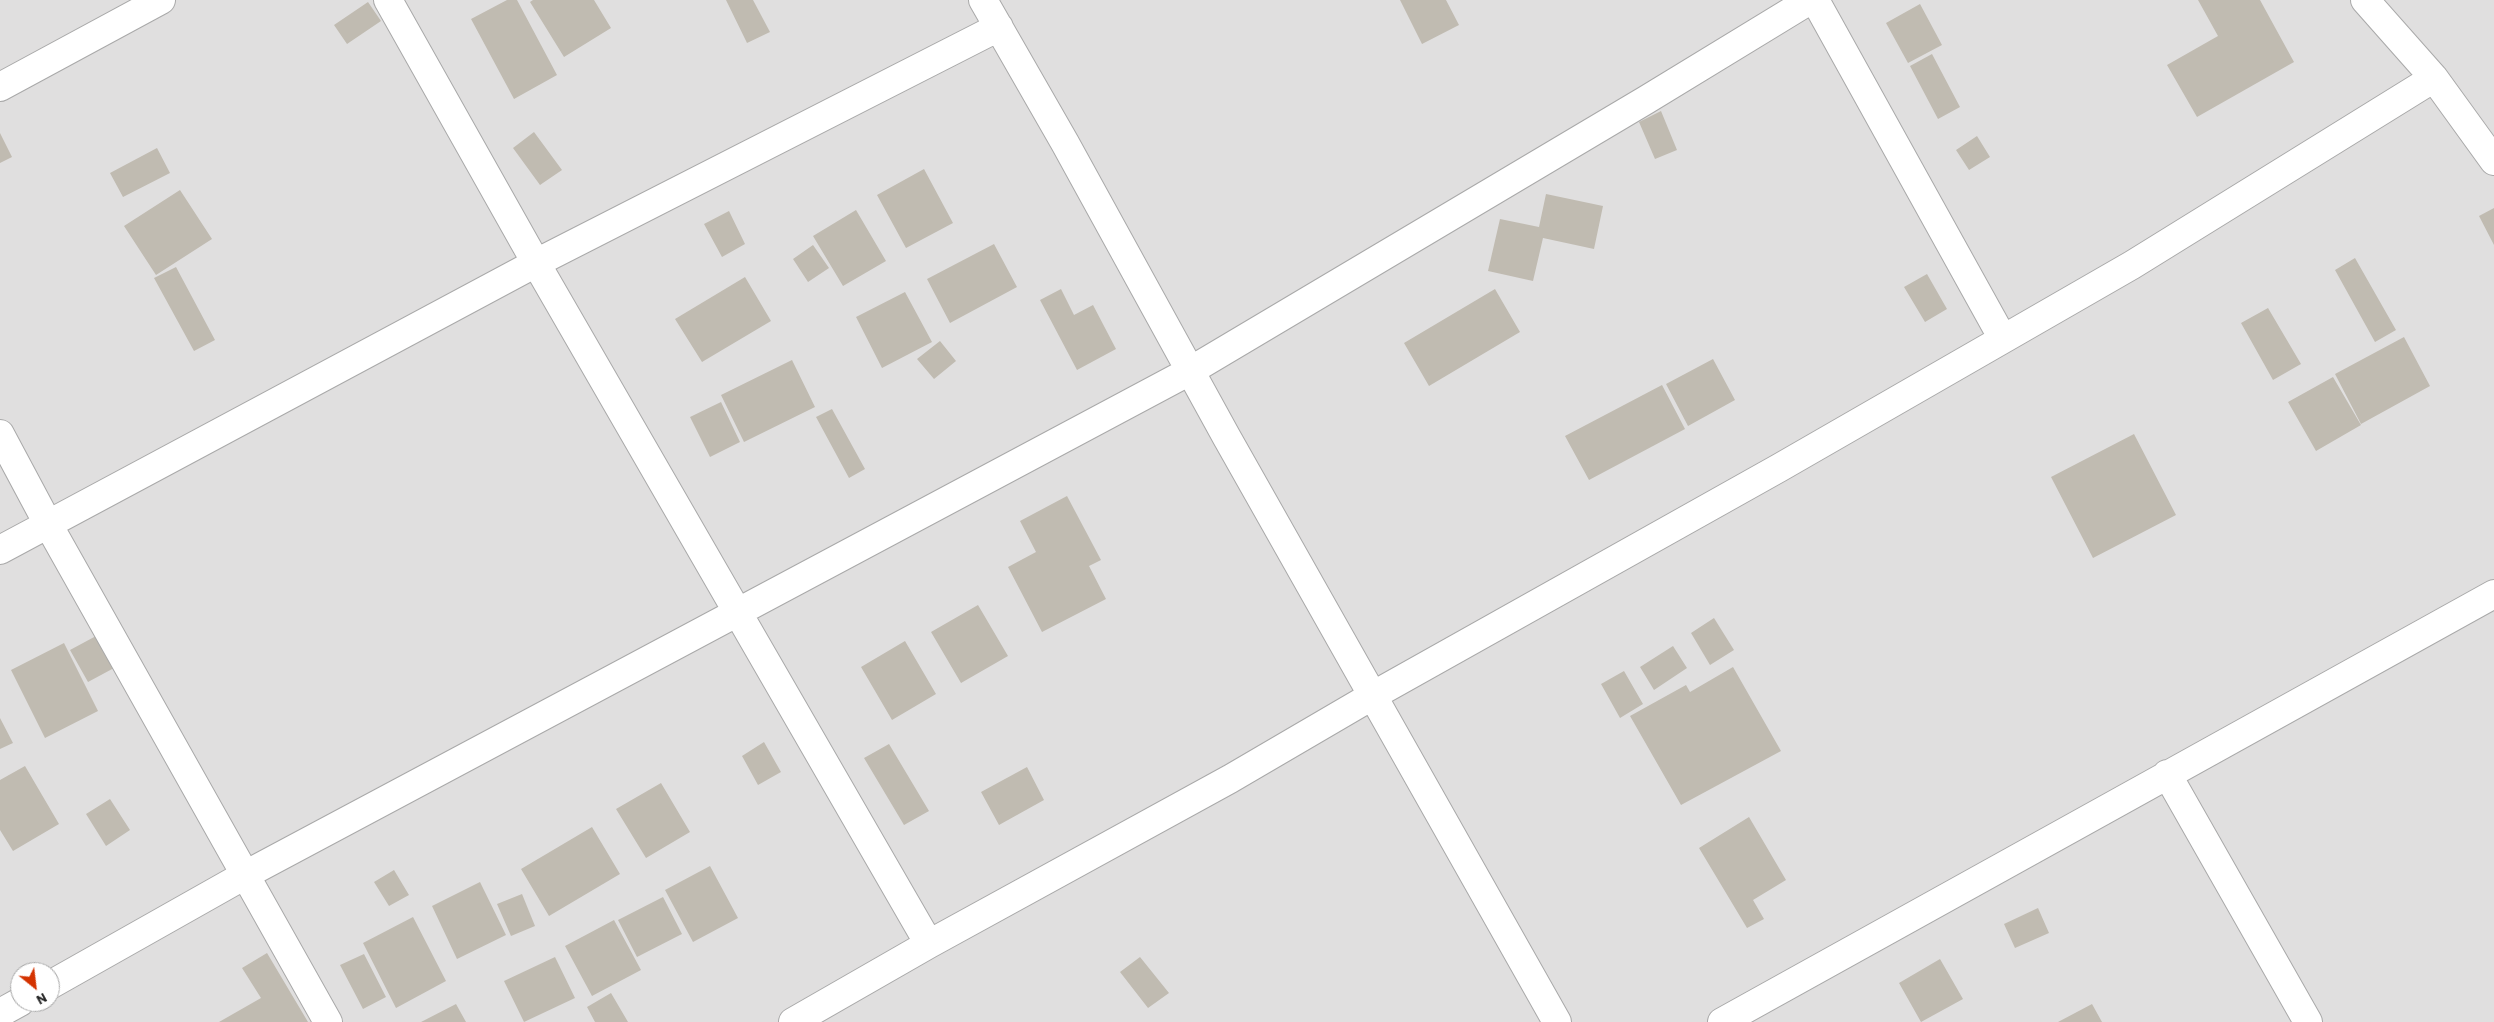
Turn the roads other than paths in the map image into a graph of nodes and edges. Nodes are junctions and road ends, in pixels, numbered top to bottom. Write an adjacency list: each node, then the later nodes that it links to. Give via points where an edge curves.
1 (161, 0): 9 (street)
2 (388, 0): 11 (street)
3 (983, 0): 7 (street)
4 (1810, 0): 13 (street)
5 (1815, 0): 12 (street)
6 (2365, 0): 8 (street)
7 (999, 27): 11 (street); 13 (street)
8 (2434, 78): 10 (street); 12 (street, via 2132,265)
9 (0, 87)
10 (2494, 161)
11 (536, 263): 15 (street); 18 (street)
12 (2003, 338): 19 (street, via 1779,468)
13 (1190, 371): 18 (street); 19 (street)
14 (0, 434): 15 (street)
15 (48, 524): 16 (street); 21 (street)
16 (0, 550)
17 (2494, 594): 20 (street)
18 (738, 612): 21 (street); 22 (street)
19 (1372, 696): 22 (street, via 1230,779); 26 (street)
20 (2167, 774): 27 (street); 28 (street)
21 (245, 875): 23 (street); 25 (street)
22 (929, 944): 24 (street)
23 (60, 979)
24 (808, 1018)
25 (328, 1022)
26 (1557, 1022)
27 (1722, 1022)
28 (2308, 1022)

